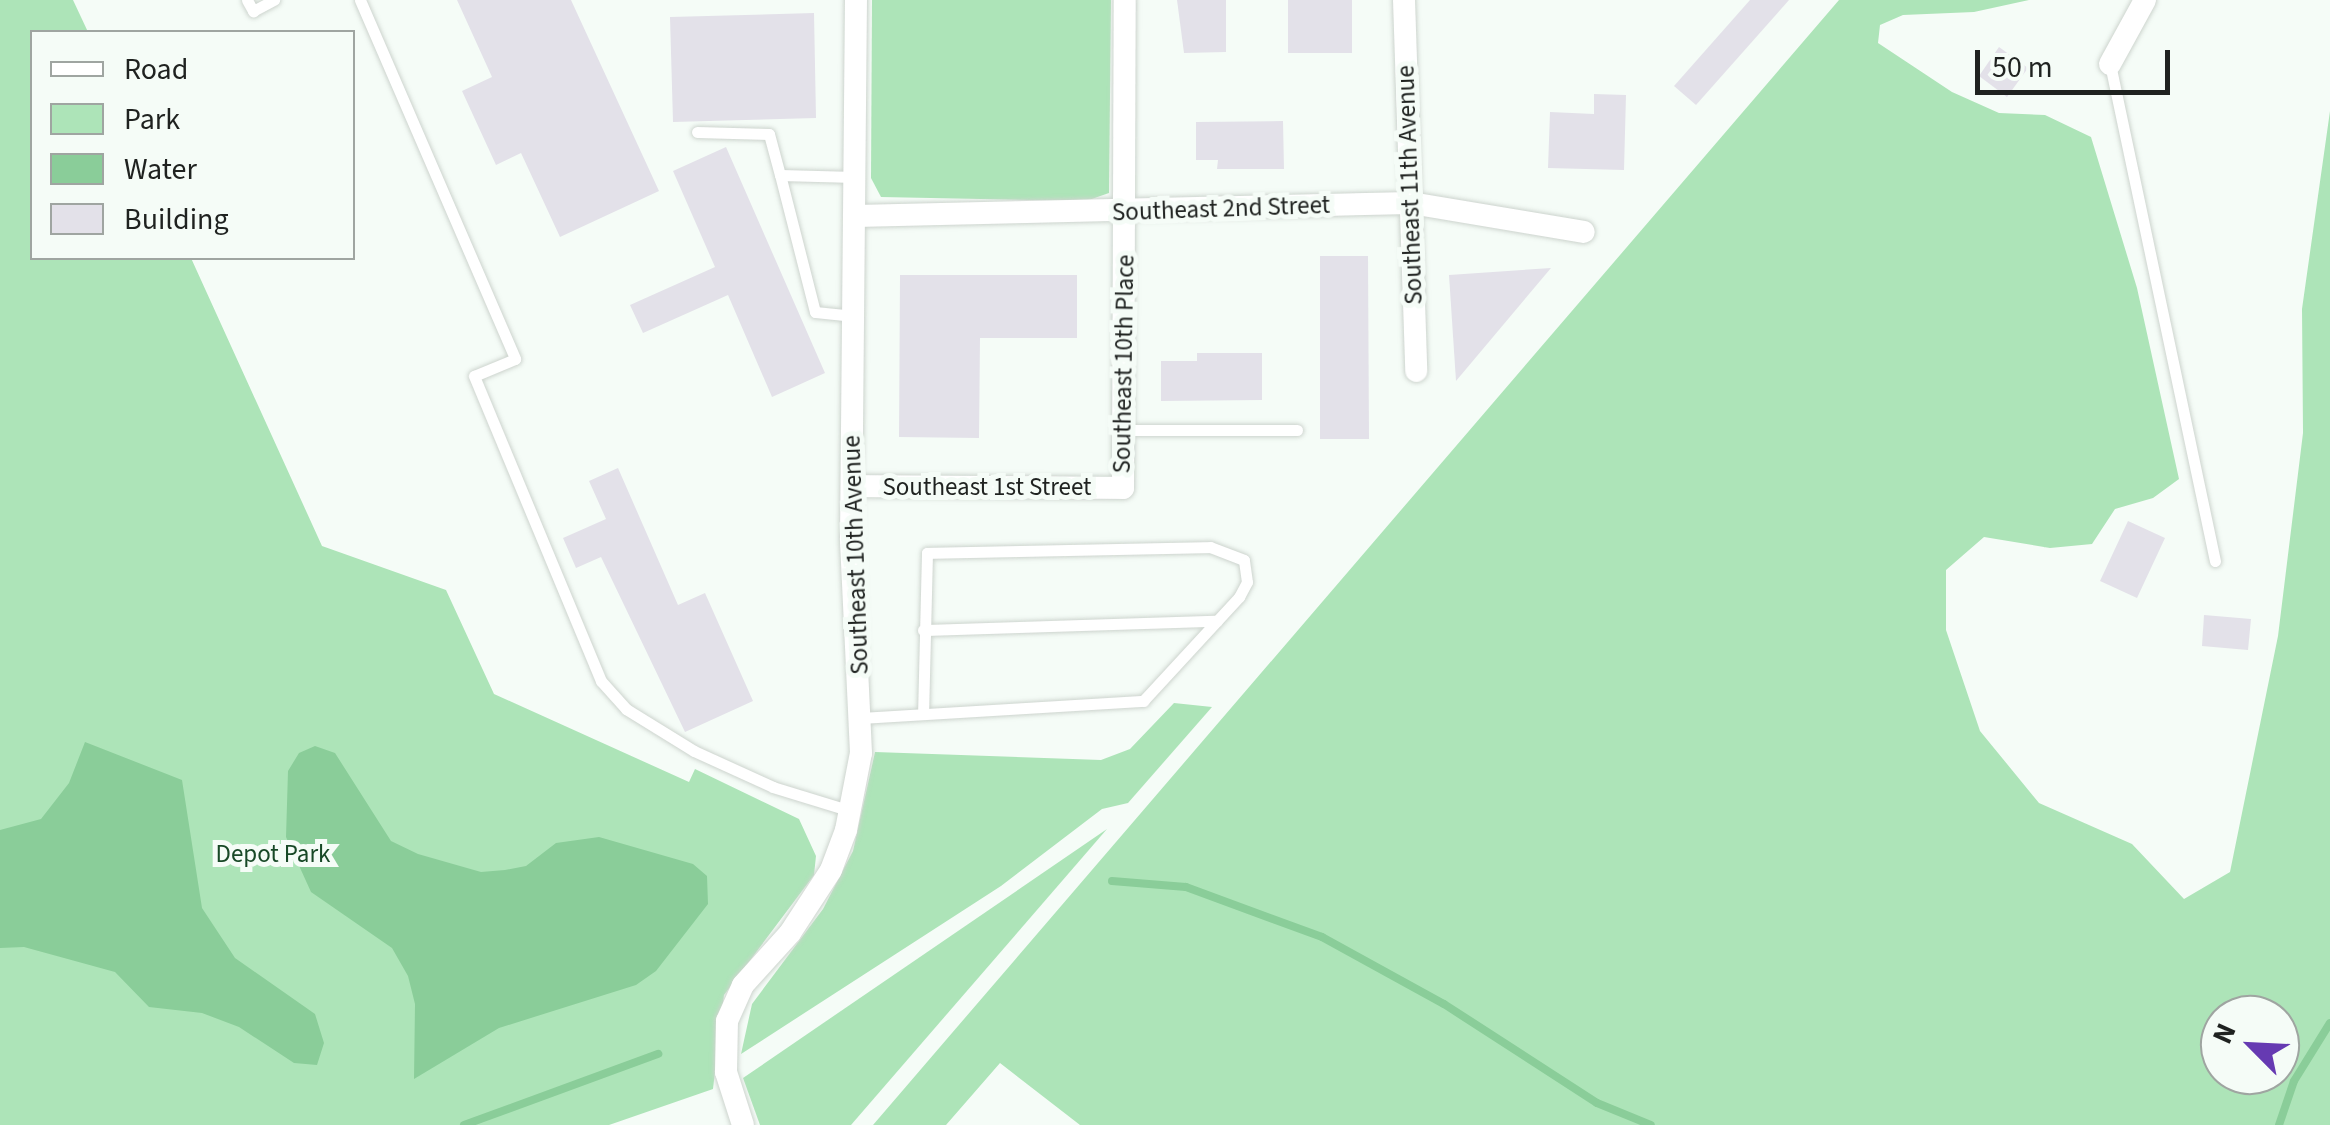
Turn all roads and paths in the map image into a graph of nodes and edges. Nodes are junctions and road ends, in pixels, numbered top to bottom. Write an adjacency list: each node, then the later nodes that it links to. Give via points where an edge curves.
1 (274, 0): 7 (lane)
2 (360, 0): 27 (lane, via 515,359 474,376 601,681 626,708 694,750 772,787)
3 (856, 0): 11 (street, Southeast 10th Avenue)
4 (1125, 0): 13 (street, Southeast 10th Place)
5 (1404, 0): 12 (street, Southeast 11th Avenue)
6 (2145, 0): 8 (street)
7 (250, 6)
8 (2110, 64): 22 (lane)
9 (697, 132): 10 (lane, via 769,134)
10 (780, 175): 11 (lane); 16 (lane, via 814,312)
11 (855, 176): 14 (street, Southeast 10th Avenue)
12 (1410, 203): 13 (street, Southeast 2nd Street); 15 (street, Southeast 2nd Street); 17 (street, Southeast 11th Avenue)
13 (1126, 212): 14 (street, Southeast 2nd Street); 18 (street, Southeast 10th Place)
14 (856, 216): 16 (street, Southeast 10th Avenue)
15 (1584, 232)
16 (854, 316): 20 (street, Southeast 10th Avenue)
17 (1416, 371)
18 (1124, 430): 19 (lane); 21 (street, Southeast 10th Place)
19 (1297, 430)
20 (852, 486): 21 (street, Southeast 1st Street); 26 (street, Southeast 10th Avenue)
21 (1123, 488)
22 (2215, 561)
23 (1217, 620): 24 (lane); 24 (lane, via 1247,582 1244,560 1223,549 938,549 923,564); 25 (lane, via 1153,694 1132,705)
24 (923, 630): 25 (lane)
25 (922, 713): 26 (lane)
26 (862, 718): 27 (street, Southeast 10th Avenue)
27 (851, 811): 28 (street, Southeast 10th Avenue, via 818,894 733,1003 726,1072)
28 (743, 1125)

